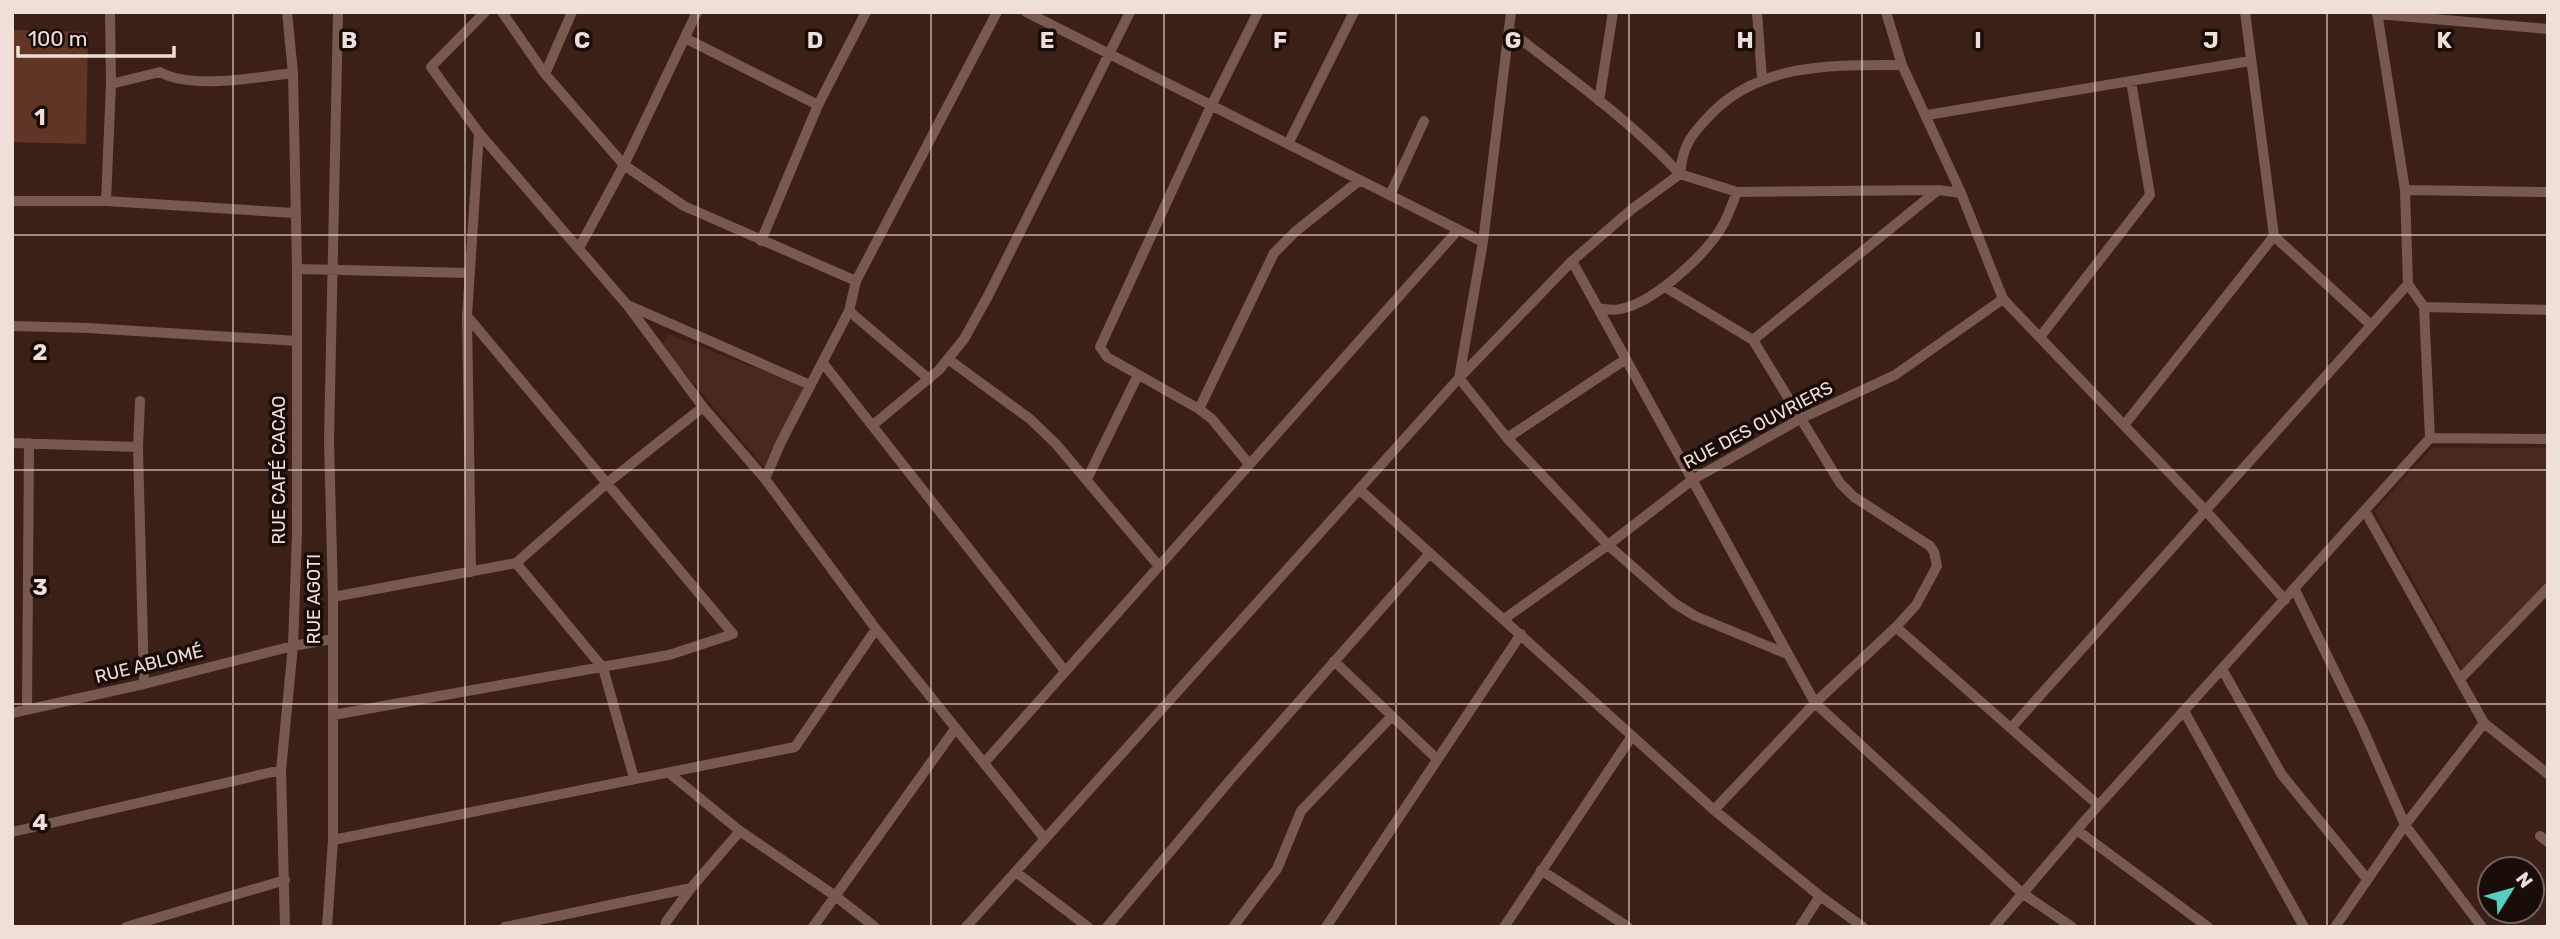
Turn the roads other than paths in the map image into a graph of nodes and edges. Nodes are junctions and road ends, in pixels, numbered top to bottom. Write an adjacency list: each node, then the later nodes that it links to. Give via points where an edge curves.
1 (110, 12): 31 (street)
2 (288, 12): 27 (street, RUE CAFÉ CACAO)
3 (338, 12): 58 (street, RUE AGOTI)
4 (485, 12): 37 (street, via 431,66)
5 (502, 12): 28 (street)
6 (572, 12): 28 (street)
7 (697, 12): 23 (street)
8 (866, 12): 33 (street)
9 (997, 12): 60 (street)
10 (1026, 12): 24 (street)
11 (1130, 12): 24 (street)
12 (1258, 12): 34 (street)
13 (1354, 12): 38 (street)
14 (1511, 12): 22 (street)
15 (1613, 12): 32 (street)
16 (1756, 12): 29 (street)
17 (1886, 12): 26 (street)
18 (2245, 12): 25 (street)
19 (2377, 13): 20 (street); 43 (street)
20 (2495, 18): 21 (street)
21 (2548, 29)
22 (1508, 30): 32 (street); 54 (street)
23 (685, 38): 33 (street); 39 (street)
24 (1110, 55): 34 (street); 75 (street, via 988,296)
25 (2250, 61): 30 (street); 52 (street)
26 (1902, 65): 29 (street, via 1822,66); 35 (street)
27 (293, 73): 31 (street, via 223,81 170,78 160,72); 50 (street, RUE CAFÉ CACAO)
28 (545, 74): 39 (street)
29 (1762, 79): 40 (street, via 1730,97 1696,130 1685,146)
30 (2131, 81): 35 (street); 72 (street, via 2150,195)
31 (111, 84): 49 (street)
32 (1599, 101): 40 (street)
33 (818, 105): 53 (street)
34 (1211, 106): 38 (street); 78 (street, via 1100,347 1107,357)
35 (1927, 115): 45 (street)
36 (1424, 121): 47 (street)
37 (479, 132): 55 (street); 59 (street)
38 (1288, 144): 41 (street)
39 (624, 164): 53 (street, via 684,206); 55 (street)
40 (1680, 174): 44 (street); 56 (street)
41 (1360, 180): 47 (street); 84 (street, via 1274,253)
42 (1938, 190): 44 (street); 45 (street); 73 (street)
43 (2405, 190): 46 (street); 61 (street)
44 (1737, 192): 62 (street, via 1713,239)
45 (1961, 192): 63 (street)
46 (2548, 192)
47 (1390, 195): 51 (street)
48 (12, 201): 49 (street)
49 (106, 201): 50 (street)
50 (295, 213): 57 (street, RUE CAFÉ CACAO)
51 (1458, 230): 54 (street); 94 (street)
52 (2274, 236): 70 (street); 86 (street)
53 (761, 241): 60 (street)
54 (1483, 242): 79 (street)
55 (579, 248): 64 (street)
56 (1572, 261): 66 (street); 79 (street)
57 (297, 268): 58 (street); 74 (street, RUE CAFÉ CACAO)
58 (334, 271): 59 (street); 109 (street, RUE AGOTI, via 329,440)
59 (469, 274): 69 (street)
60 (856, 281): 68 (street)
61 (2408, 284): 65 (street); 70 (street)
62 (1665, 287): 66 (street, via 1623,309); 73 (street)
63 (2003, 299): 72 (street); 85 (street, RUE DES OUVRIERS, via 1895,374)
64 (628, 306): 81 (street); 83 (street)
65 (2424, 307): 67 (street); 89 (street)
66 (1598, 308): 76 (street)
67 (2548, 310)
68 (849, 311): 77 (street); 80 (street)
69 (467, 316): 98 (street); 106 (street)
70 (2371, 325): 100 (street)
71 (12, 326): 74 (street)
72 (2040, 337): 86 (street)
73 (1753, 340): 85 (street)
74 (297, 341): 116 (street, RUE CAFÉ CACAO)
75 (948, 359): 80 (street); 96 (street, via 1030,419)
76 (1626, 359): 88 (street); 97 (street)
77 (822, 363): 81 (street); 87 (street)
78 (1138, 375): 84 (street); 96 (street)
79 (1459, 378): 88 (street); 99 (street)
80 (929, 379): 87 (street)
81 (810, 385): 95 (street)
82 (140, 401): 93 (street)
83 (703, 407): 95 (street); 98 (street)
84 (1199, 409): 94 (street)
85 (1800, 419): 97 (street, RUE DES OUVRIERS); 112 (street, via 1846,489 1934,552 1937,566 1923,596)
86 (2125, 424): 100 (street)
87 (873, 425): 121 (street)
88 (1507, 438): 102 (street)
89 (2430, 438): 90 (street); 101 (street)
90 (2548, 439)
91 (12, 443): 92 (street)
92 (29, 443): 93 (street); 125 (street)
93 (138, 447): 123 (street)
94 (1249, 464): 105 (street)
95 (765, 479): 113 (street)
96 (1087, 480): 105 (street)
97 (1692, 480): 102 (street, RUE DES OUVRIERS); 117 (street)
98 (606, 484): 104 (street); 119 (street, via 733,634 669,655)
99 (1360, 490): 103 (street); 146 (street)
100 (2206, 510): 110 (street); 131 (street)
101 (2365, 511): 108 (street); 122 (street)
102 (1608, 545): 111 (street, RUE DES OUVRIERS); 117 (street, via 1685,610)
103 (1430, 554): 111 (street); 118 (street)
104 (516, 563): 106 (street); 119 (street)
105 (1158, 565): 121 (street)
106 (471, 572): 109 (street)
107 (2548, 588): 122 (street)
108 (2295, 590): 110 (street); 142 (street)
109 (333, 597): 115 (street, RUE AGOTI)
110 (2285, 600): 120 (street)
111 (1504, 619): 114 (street)
112 (1896, 627): 124 (street); 131 (street)
113 (876, 629): 132 (street); 137 (street, via 795,747)
114 (1521, 634): 133 (street); 134 (street)
115 (332, 639): 116 (street, RUE ABLOMÉ); 128 (street, RUE AGOTI)
116 (293, 646): 123 (street, RUE ABLOMÉ); 136 (street, RUE CAFÉ CACAO)
117 (1787, 654): 124 (street)
118 (1334, 661): 129 (street); 167 (street)
119 (603, 668): 128 (street); 139 (street)
120 (2222, 669): 126 (street); 150 (street, via 2282,775)
121 (1065, 671): 135 (street)
122 (2460, 679): 130 (street)
123 (144, 684): 125 (street, RUE ABLOMÉ)
124 (1815, 703): 141 (street); 153 (street)
125 (27, 710): 127 (street, RUE ABLOMÉ)
126 (2184, 711): 140 (street); 176 (street)
127 (12, 713)
128 (333, 715): 147 (street, RUE AGOTI)
129 (1392, 716): 134 (street); 168 (street, via 1301,811 1277,869)
130 (2483, 723): 138 (street); 142 (street)
131 (2011, 728): 140 (street)
132 (955, 729): 135 (street); 154 (street)
133 (1632, 736): 141 (street); 148 (street)
134 (1437, 759): 157 (street)
135 (984, 762): 146 (street)
136 (281, 770): 145 (street); 151 (street, RUE CAFÉ CACAO)
137 (669, 773): 139 (street); 144 (street)
138 (2548, 774)
139 (634, 778): 147 (street)
140 (2098, 805): 143 (street)
141 (1714, 810): 155 (street)
142 (2405, 825): 150 (street); 178 (street)
143 (2077, 830): 153 (street); 175 (street)
144 (740, 831): 152 (street); 154 (street)
145 (12, 832)
146 (1045, 839): 149 (street)
147 (333, 841): 160 (street, RUE AGOTI)
148 (1541, 870): 169 (street); 170 (street)
149 (1017, 873): 165 (street); 166 (street)
150 (2367, 879): 177 (street)
151 (285, 880): 158 (street); 159 (street, RUE CAFÉ CACAO)
152 (691, 888): 156 (street); 162 (street)
153 (2022, 893): 173 (street); 174 (street)
154 (834, 895): 163 (street); 164 (street)
155 (1820, 896): 171 (street); 172 (street)
156 (545, 923): 161 (street)
157 (1332, 925)
158 (126, 927)
159 (285, 927)
160 (327, 927)
161 (505, 927)
162 (666, 927)
163 (813, 927)
164 (875, 927)
165 (966, 927)
166 (1088, 927)
167 (1107, 927)
168 (1233, 927)
169 (1504, 927)
170 (1628, 927)
171 (1800, 927)
172 (1863, 927)
173 (1994, 927)
174 (2072, 927)
175 (2208, 927)
176 (2304, 927)
177 (2335, 927)
178 (2482, 927)

